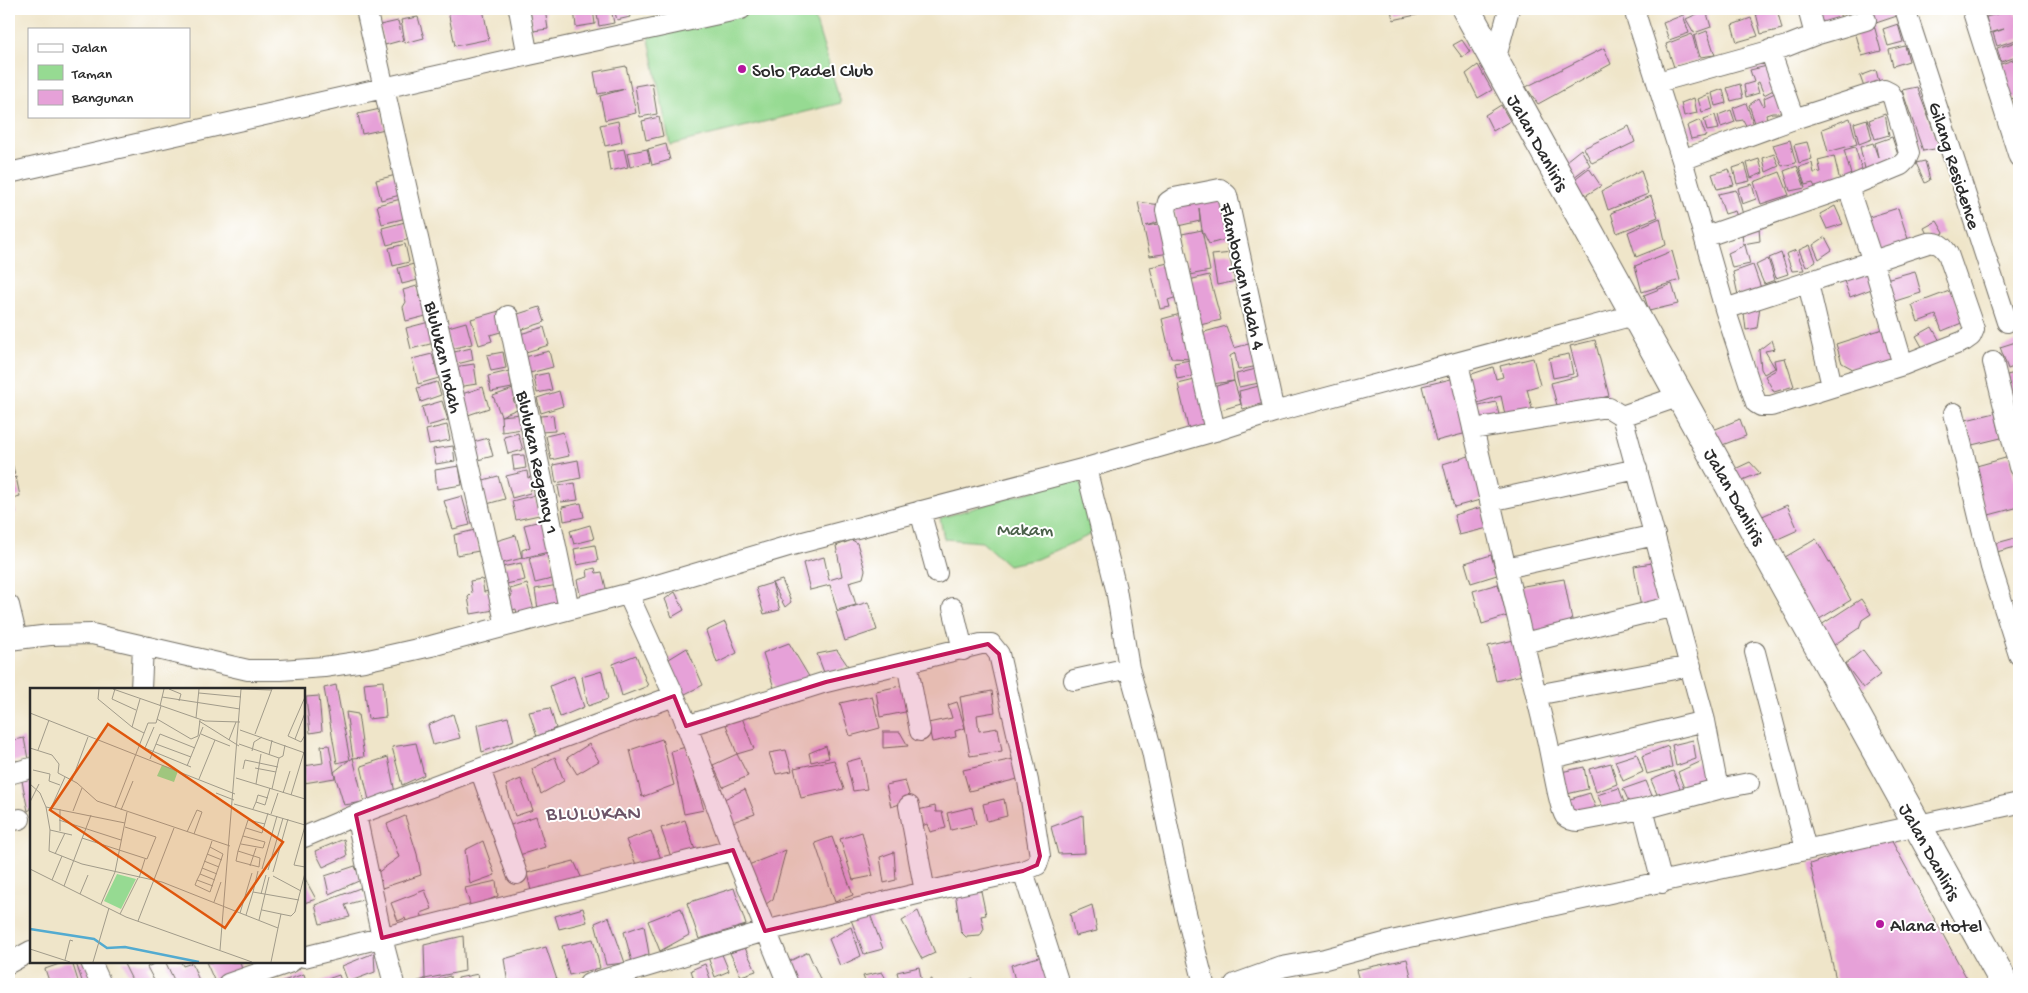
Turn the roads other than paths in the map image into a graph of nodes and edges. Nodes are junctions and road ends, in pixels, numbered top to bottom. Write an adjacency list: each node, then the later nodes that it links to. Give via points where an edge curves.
1 (366, 9): 16 (street, Blulukan Indah)
2 (519, 9): 12 (street)
3 (740, 9): 16 (street)
4 (1466, 9): 14 (street, Jalan Danliris)
5 (1509, 9): 14 (street)
6 (1637, 9): 15 (street, via 1636,16)
7 (1808, 9): 11 (street)
8 (1905, 9): 28 (street, Gilang Residence)
9 (1972, 9): 18 (street)
10 (1866, 20): 11 (street)
11 (1815, 35): 13 (street)
12 (526, 46)
13 (1770, 50): 15 (street); 17 (street)
14 (1495, 61): 26 (street, Jalan Danliris)
15 (1658, 82): 19 (street)
16 (384, 89): 20 (street); 52 (street, Blulukan Indah)
17 (1794, 119): 19 (street); 21 (street, via 1884,90 1890,93 1908,157 1901,164)
18 (2019, 157)
19 (1682, 160): 22 (street)
20 (9, 173)
21 (1848, 187): 22 (street); 23 (street)
22 (1704, 237): 25 (street)
23 (1873, 262): 24 (street); 30 (street); 30 (street, via 1928,243 1940,244 1948,254 1974,329 1964,341)
24 (1808, 282): 25 (street); 32 (street)
25 (1725, 309): 32 (street, via 1754,399 1761,406 1771,406)
26 (1634, 315): 33 (street, Jalan Danliris); 34 (street)
27 (508, 316): 51 (street, Blulukan Regency 1)
28 (2007, 322)
29 (1993, 362): 39 (street)
30 (1902, 365): 32 (street)
31 (1460, 372): 37 (street)
32 (1832, 386)
33 (1680, 396): 36 (street); 79 (street, Jalan Danliris)
34 (1274, 412): 38 (street); 38 (street, Flamboyan Indah 4, via 1227,195 1220,189 1174,198 1168,202 1166,210)
35 (1954, 413): 58 (street, via 1991,567)
36 (1622, 416): 37 (street, via 1609,408 1601,408); 41 (street)
37 (1473, 429): 42 (street)
38 (1215, 431): 40 (street)
39 (2019, 467)
40 (1086, 468): 43 (street); 61 (street, via 1116,589)
41 (1637, 469): 42 (street); 44 (street)
42 (1490, 501): 45 (street)
43 (920, 511): 46 (street); 47 (street)
44 (1655, 535): 45 (street); 49 (street)
45 (1506, 568): 54 (street)
46 (936, 573)
47 (628, 594): 51 (street); 65 (street)
48 (9, 605): 53 (street)
49 (1674, 606): 54 (street); 60 (street)
50 (953, 608): 56 (street)
51 (569, 609): 52 (street)
52 (506, 626): 55 (street, via 364,661 282,670 248,670)
53 (13, 640): 55 (street, via 50,634 92,634)
54 (1524, 643): 64 (street)
55 (143, 646): 63 (street)
56 (963, 650): 59 (street); 83 (street, via 988,644 994,646 999,654 1028,781 1040,856 1037,865)
57 (1755, 652): 81 (street)
58 (2019, 655)
59 (907, 663): 67 (street, via 826,682); 68 (street)
60 (1690, 666): 64 (street); 66 (street)
61 (1129, 668): 62 (street); 100 (street, via 1152,751)
62 (1074, 680)
63 (141, 688)
64 (1536, 695): 69 (street)
65 (674, 696): 67 (street); 71 (street)
66 (1706, 721): 69 (street); 74 (street)
67 (686, 726): 82 (street)
68 (920, 731)
69 (1552, 758): 77 (street, via 1562,808 1572,821)
70 (30, 768): 72 (street)
71 (480, 769): 78 (street); 84 (street)
72 (9, 774)
73 (1749, 782): 74 (street)
74 (1718, 789): 77 (street)
75 (2019, 803): 79 (street)
76 (909, 806): 86 (street)
77 (1643, 809): 85 (street)
78 (356, 815): 80 (street); 88 (street)
79 (1917, 825): 81 (street); 102 (street, Jalan Danliris)
80 (305, 837)
81 (1806, 849): 85 (street)
82 (733, 850): 87 (street); 88 (street)
83 (1023, 871): 86 (street); 99 (street)
84 (516, 874)
85 (1662, 883): 101 (street, via 1396,940 1282,968)
86 (925, 892): 87 (street)
87 (765, 931): 97 (street); 98 (street)
88 (382, 938): 90 (street); 96 (street)
89 (30, 952): 91 (street)
90 (305, 958)
91 (9, 963)
92 (91, 963): 94 (street)
93 (288, 963): 95 (street)
94 (101, 984)
95 (228, 984)
96 (394, 984)
97 (589, 984)
98 (788, 984)
99 (1059, 984)
100 (1204, 984)
101 (1235, 984)
102 (2005, 984)

